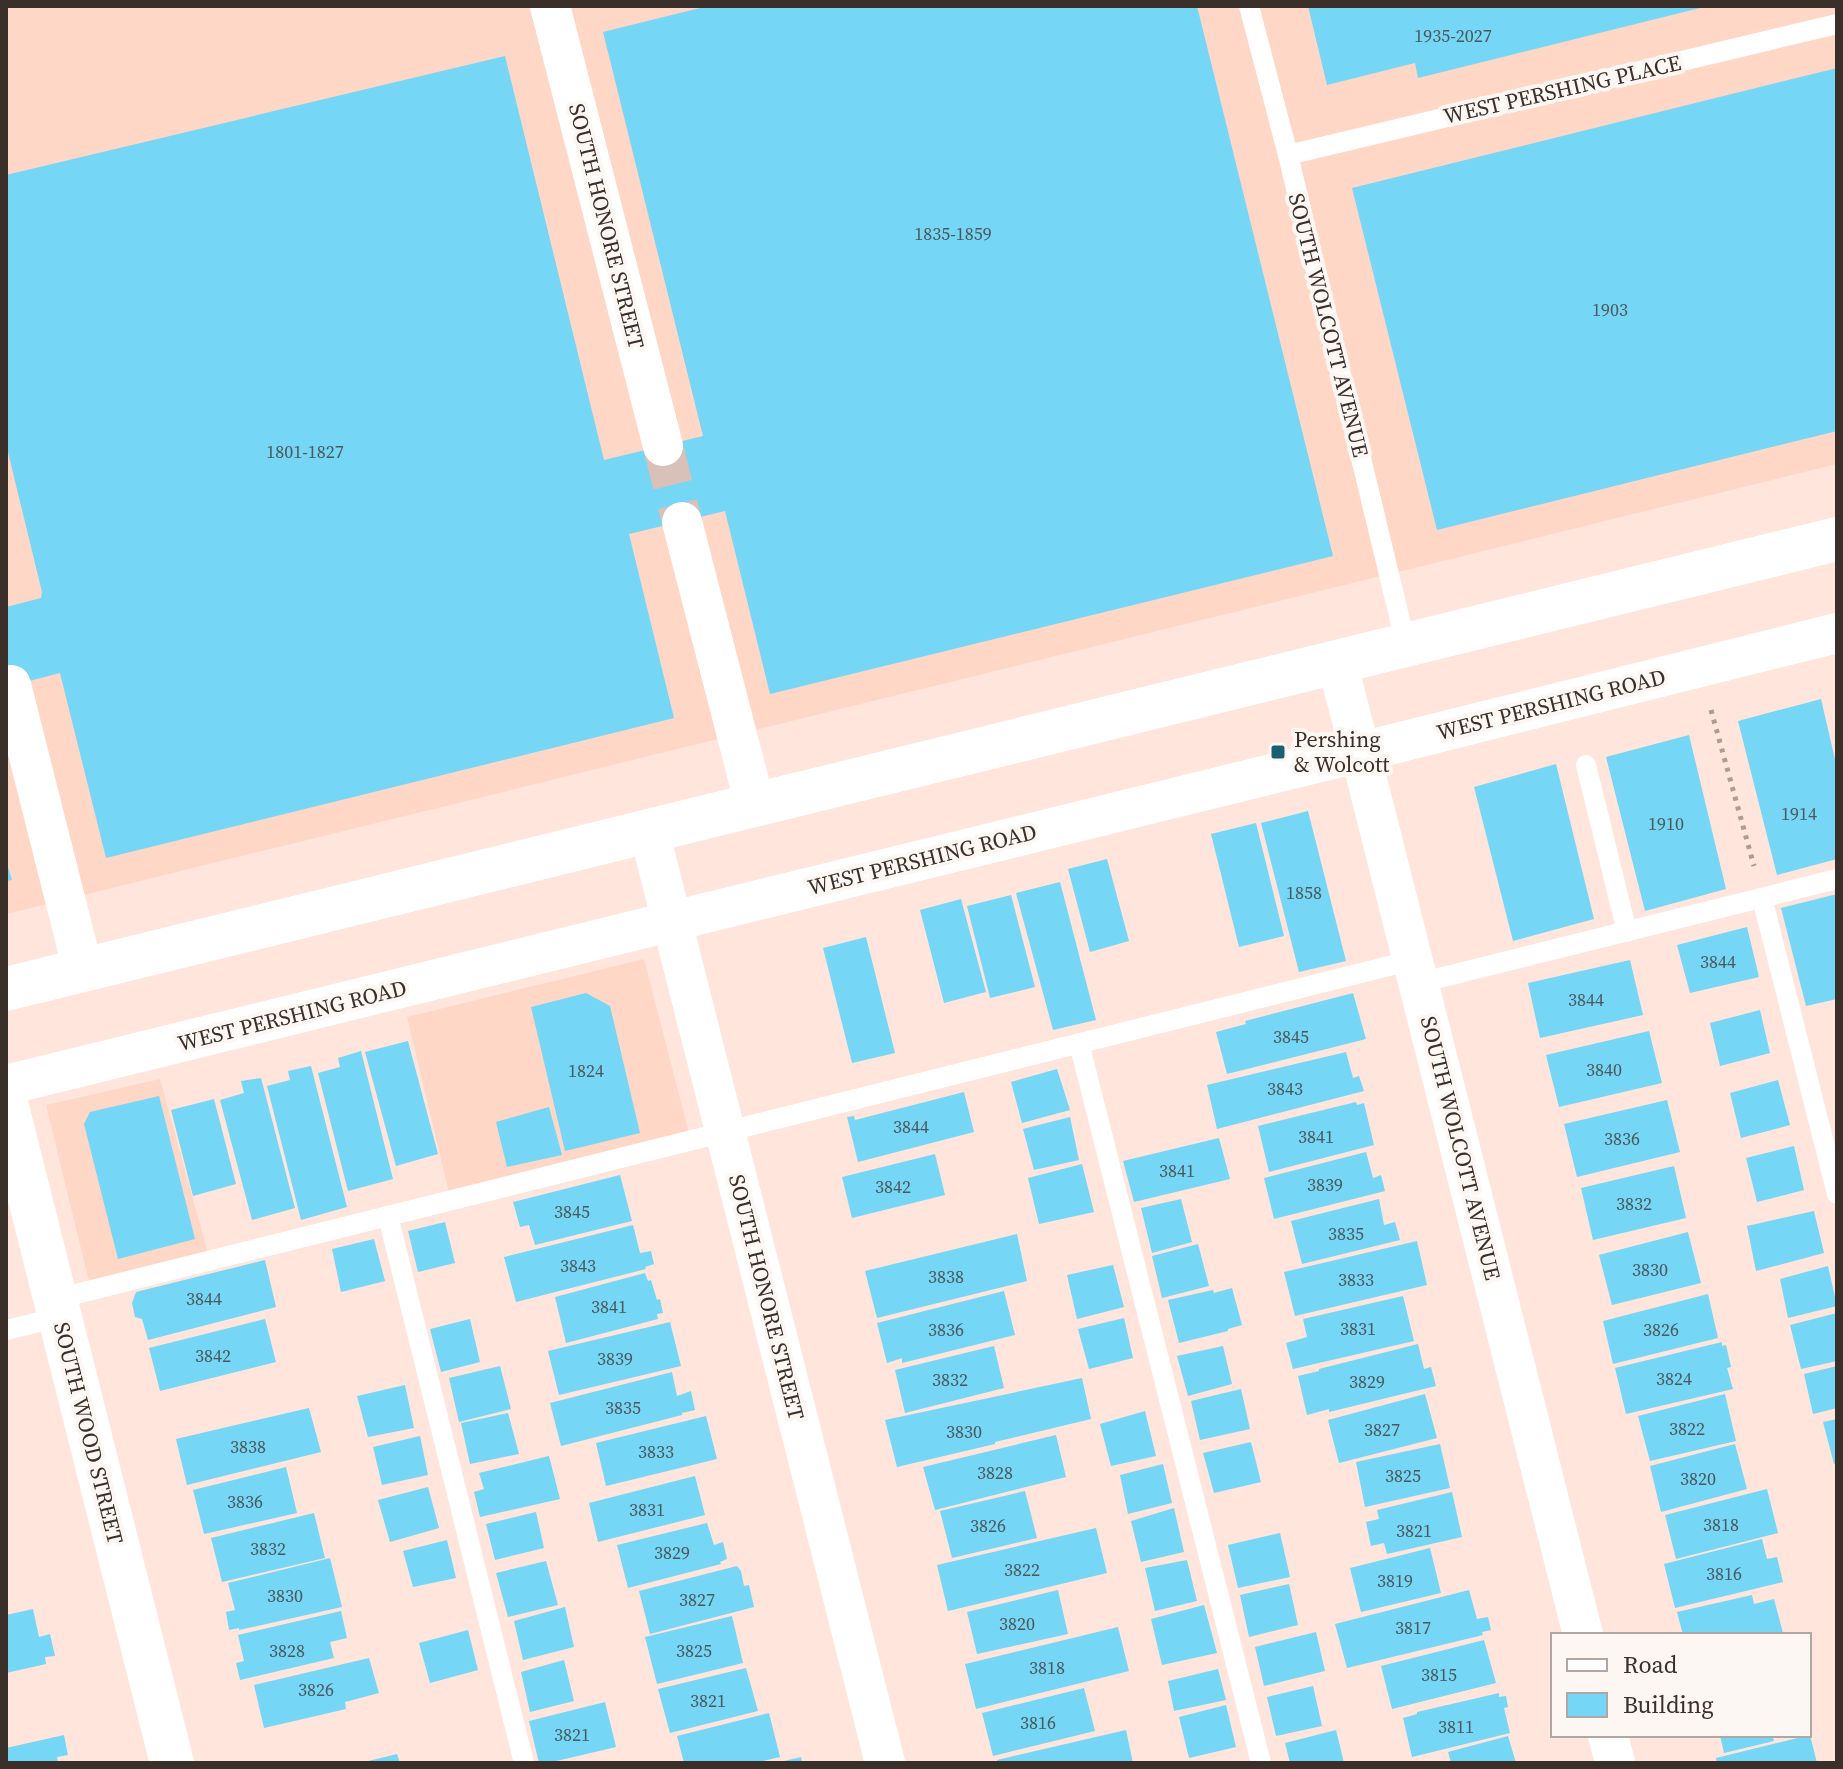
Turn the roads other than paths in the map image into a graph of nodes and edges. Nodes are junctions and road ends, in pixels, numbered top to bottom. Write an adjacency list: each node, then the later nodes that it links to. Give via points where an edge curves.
1 (550, 6): 5 (street, SOUTH HONORE STREET)
2 (1249, 6): 4 (lane, SOUTH WOLCOTT AVENUE)
3 (1837, 24): 4 (lane, WEST PERSHING PLACE)
4 (1288, 155): 9 (lane, SOUTH WOLCOTT AVENUE)
5 (663, 446)
6 (682, 522): 14 (street)
7 (1837, 539): 9 (main road)
8 (1837, 633): 12 (street, WEST PERSHING ROAD)
9 (1406, 645): 10 (main road)
10 (1337, 661): 12 (street, SOUTH WOLCOTT AVENUE); 14 (main road)
11 (11, 685): 20 (street)
12 (1361, 752): 18 (street, WEST PERSHING ROAD); 21 (street, SOUTH WOLCOTT AVENUE)
13 (1586, 765): 19 (lane)
14 (755, 805): 15 (main road)
15 (649, 831): 18 (street, SOUTH HONORE STREET); 20 (main road)
16 (1837, 879): 17 (lane)
17 (1762, 898): 19 (lane); 27 (lane)
18 (671, 921): 24 (street, WEST PERSHING ROAD); 26 (street, SOUTH HONORE STREET)
19 (1627, 932): 21 (lane)
20 (83, 970): 22 (main road)
21 (1416, 971): 23 (lane); 31 (street, SOUTH WOLCOTT AVENUE)
22 (6, 989)
23 (1079, 1043): 26 (lane); 36 (lane)
24 (6, 1085)
25 (6, 1103): 29 (main road, SOUTH WOOD STREET)
26 (725, 1132): 28 (lane); 35 (street, SOUTH HONORE STREET)
27 (1837, 1194)
28 (388, 1216): 29 (lane); 34 (lane)
29 (58, 1308): 30 (lane); 33 (main road, SOUTH WOOD STREET)
30 (6, 1330)
31 (1582, 1633)
32 (1608, 1737): 37 (street)
33 (172, 1763)
34 (524, 1763)
35 (885, 1763)
36 (1261, 1763)
37 (1615, 1763)

